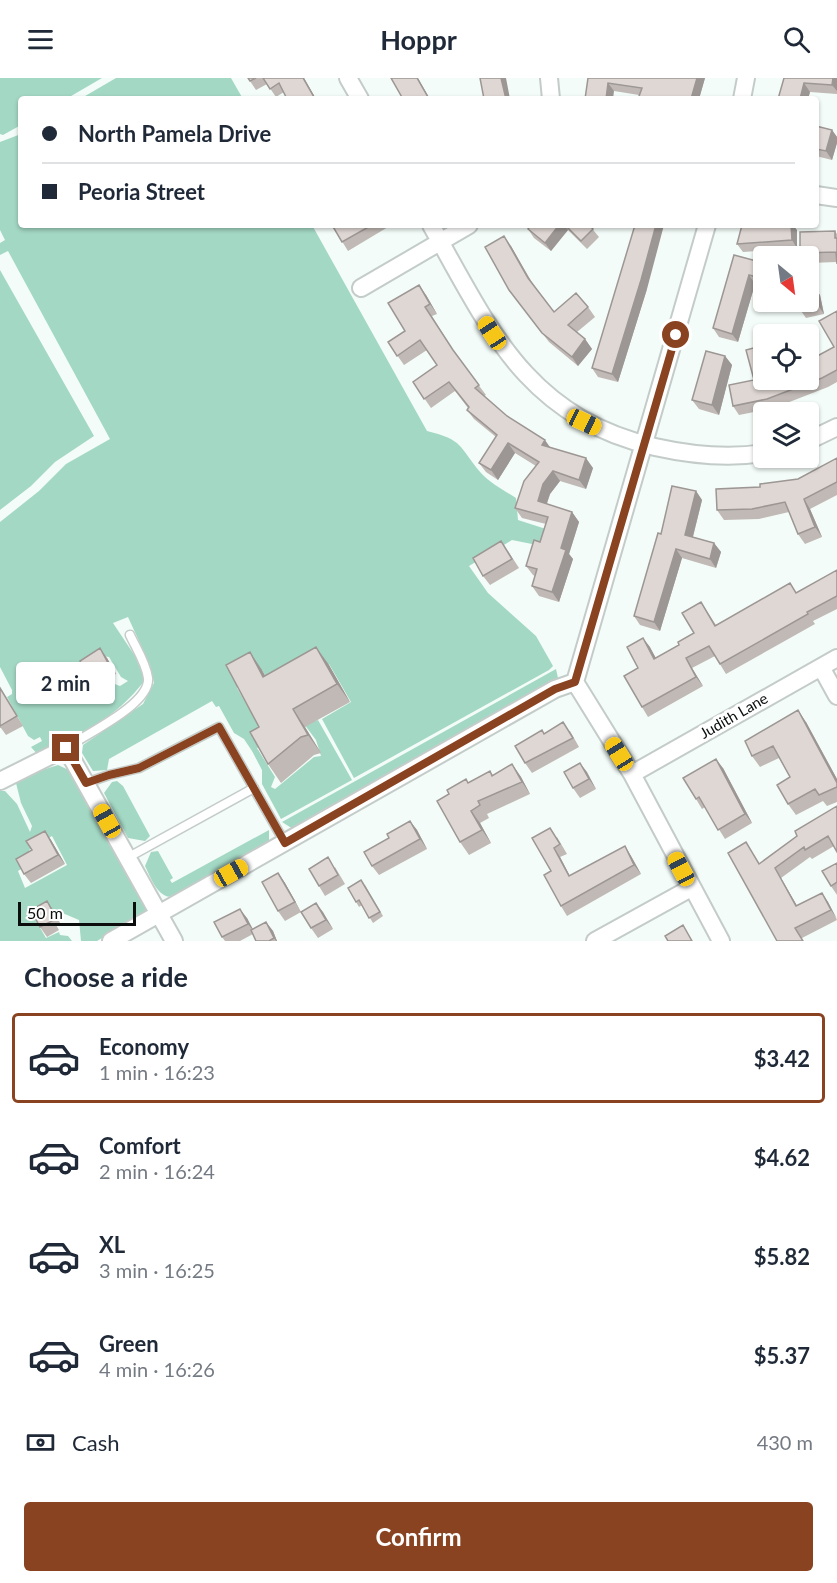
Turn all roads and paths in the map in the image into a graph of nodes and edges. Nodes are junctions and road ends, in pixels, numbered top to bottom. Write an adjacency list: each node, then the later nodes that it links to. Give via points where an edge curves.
1 (348, 78): 4 (street)
2 (549, 78): 5 (street)
3 (746, 78): 6 (street)
4 (358, 96)
5 (551, 96)
6 (743, 96)
7 (819, 195): 8 (street)
8 (837, 198)
9 (433, 228): 12 (street)
10 (464, 228): 12 (street)
11 (706, 228): 16 (street)
12 (441, 243): 13 (street); 16 (street, via 495,337 526,375 584,422)
13 (361, 288)
14 (837, 427): 15 (street)
15 (819, 436)
16 (645, 444): 17 (street, via 693,455); 21 (street)
17 (753, 454)
18 (130, 635): 23 (lane, via 146,670 147,688 133,704)
19 (837, 658): 20 (street, Judith Lane)
20 (821, 667): 22 (street); 24 (street, Judith Lane)
21 (575, 682): 24 (street); 28 (street, via 555,689)
22 (837, 696)
23 (66, 748): 25 (street); 26 (street)
24 (632, 774): 30 (street)
25 (0, 781)
26 (86, 783): 27 (lane, via 139,768 219,727); 29 (street)
27 (254, 788): 28 (lane); 29 (lane)
28 (285, 843): 31 (street)
29 (127, 858): 31 (street)
30 (691, 888): 34 (street); 35 (street)
31 (159, 914): 32 (street); 33 (street)
32 (111, 941)
33 (174, 941)
34 (595, 941)
35 (721, 941)

